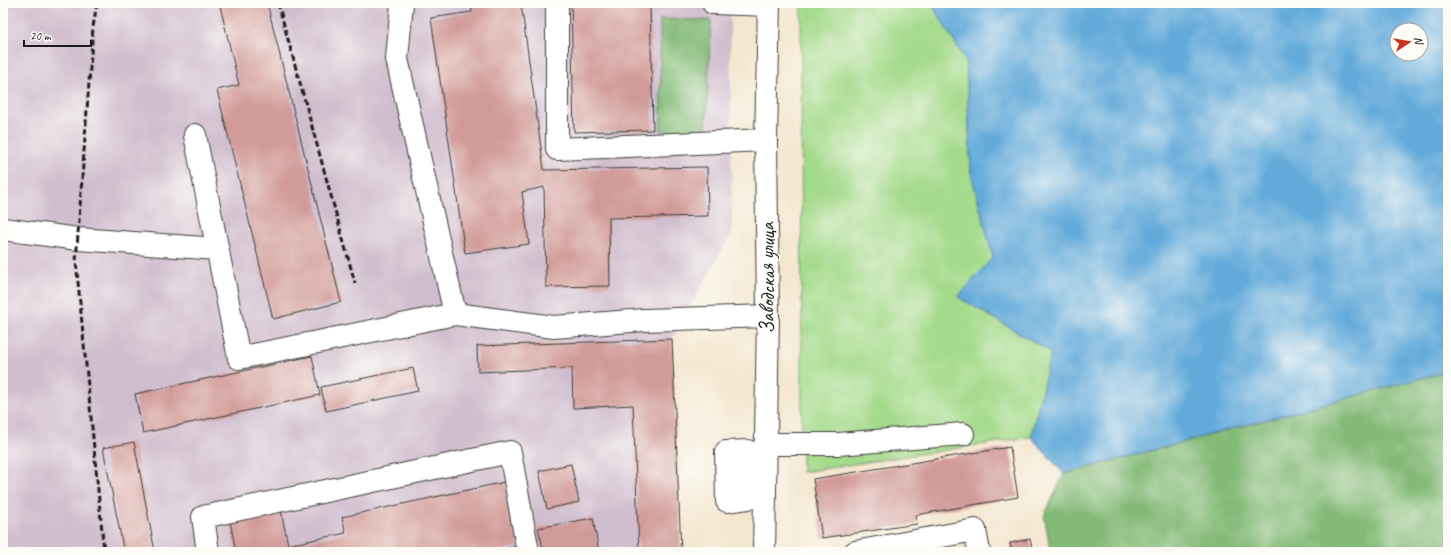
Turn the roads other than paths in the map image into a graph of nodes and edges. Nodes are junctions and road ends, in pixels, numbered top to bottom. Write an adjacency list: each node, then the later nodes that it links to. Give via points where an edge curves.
1 (402, 3): 9 (main road, via 397,59)
2 (557, 3): 6 (main road, via 557,149)
3 (713, 3): 4 (main road)
4 (769, 4): 6 (main road, Заводская улица)
5 (195, 135): 8 (main road)
6 (766, 140): 10 (main road, Заводская улица)
7 (3, 229): 8 (main road, via 78,239)
8 (218, 249): 9 (main road, via 239,358)
9 (455, 314): 10 (main road, via 554,327 644,320)
10 (768, 316): 12 (main road, Заводская улица)
11 (963, 434): 12 (main road, via 838,444)
12 (765, 444): 15 (main road, Заводская улица, via 756,471)
13 (208, 552): 14 (main road, via 203,517 510,452)
14 (528, 552)
15 (764, 552)
16 (855, 552): 17 (main road, via 975,530)
17 (979, 552)

